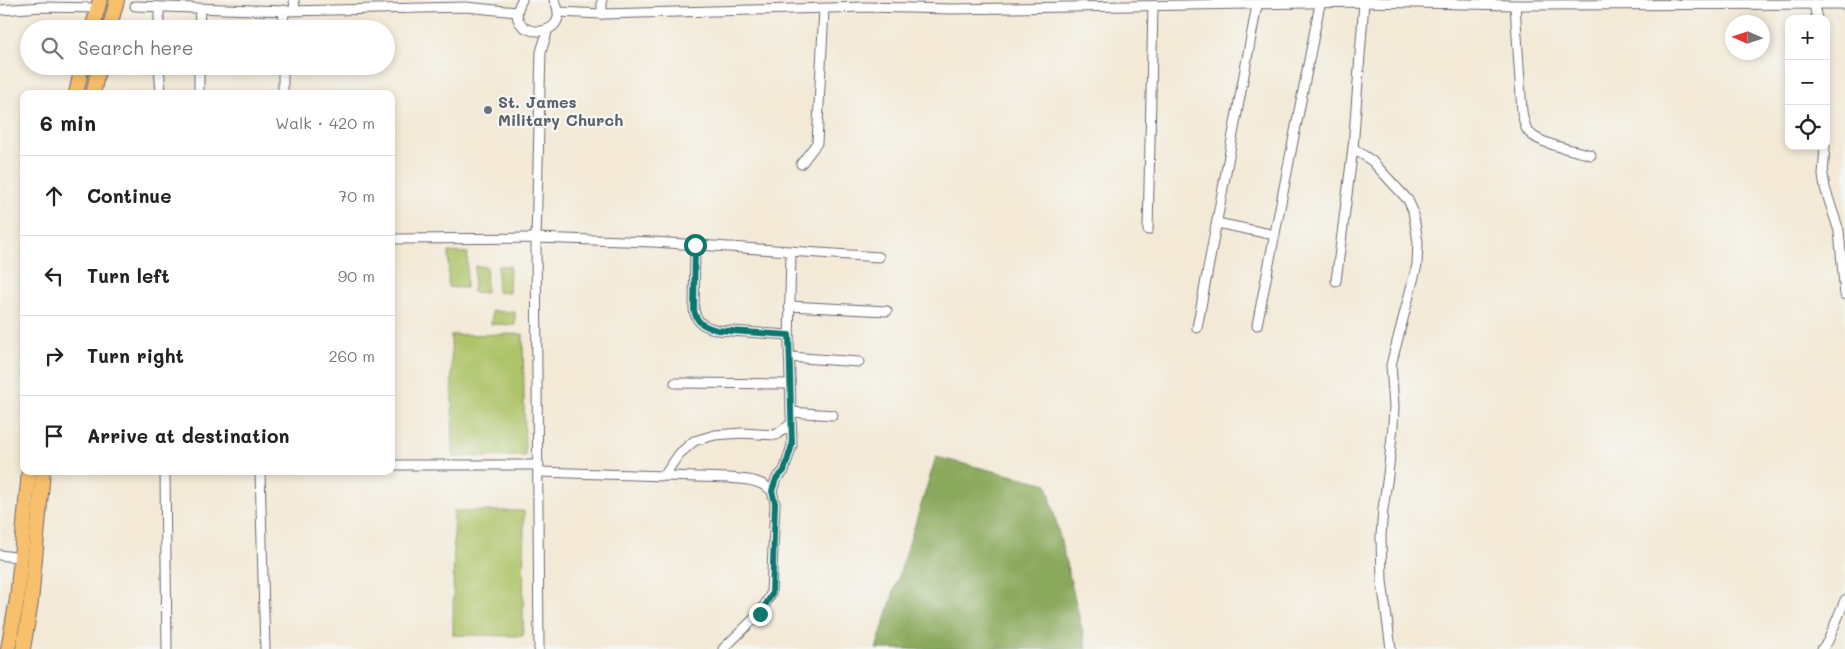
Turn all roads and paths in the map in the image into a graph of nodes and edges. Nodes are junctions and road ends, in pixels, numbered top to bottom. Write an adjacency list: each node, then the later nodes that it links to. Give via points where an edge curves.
1 (117, 0): 34 (main road)
2 (294, 0): 27 (street)
3 (326, 0): 28 (street)
4 (522, 0): 29 (street)
5 (554, 0): 30 (street)
6 (602, 0): 31 (street)
7 (1293, 2): 15 (street); 18 (street)
8 (1364, 2): 9 (street); 15 (street); 51 (street)
9 (1462, 2): 21 (street)
10 (1566, 2): 16 (street); 21 (street)
11 (1121, 3): 14 (street, via 953,9); 20 (street)
12 (99, 4): 25 (street); 33 (main road)
13 (421, 4): 28 (street); 29 (street)
14 (865, 4): 24 (street)
15 (1320, 4): 57 (street)
16 (1814, 4): 17 (street); 32 (street)
17 (1845, 4)
18 (1257, 5): 20 (street); 55 (street)
19 (134, 6): 22 (street)
20 (1154, 6): 56 (street)
21 (1516, 6): 53 (street, via 1522,112 1526,128 1533,136 1548,143)
22 (159, 7): 23 (street); 35 (street)
23 (200, 9): 26 (street); 36 (street)
24 (824, 9): 31 (street); 54 (street, via 817,143)
25 (0, 10)
26 (284, 10): 27 (street); 37 (street)
27 (295, 10): 28 (street)
28 (325, 10)
29 (518, 12): 39 (street, via 522,25)
30 (558, 12): 31 (street); 38 (street, via 557,19)
31 (602, 14)
32 (1816, 15)
33 (95, 20)
34 (111, 20)
35 (159, 20)
36 (199, 20)
37 (283, 20)
38 (548, 29): 39 (street); 40 (street)
39 (534, 32): 40 (street)
40 (541, 52): 58 (street)
41 (80, 75): 46 (main road)
42 (97, 75): 47 (main road)
43 (160, 75): 48 (street)
44 (199, 75): 49 (street)
45 (283, 75): 50 (street)
46 (77, 90)
47 (94, 90)
48 (161, 90)
49 (199, 90)
50 (283, 90)
51 (1352, 148): 63 (street); 94 (street, via 1372,161 1408,200 1417,225 1417,265 1391,365 1394,420 1382,509 1382,581)
52 (1825, 150): 64 (street, via 1823,175 1839,232)
53 (1591, 155)
54 (801, 164)
55 (1217, 223): 57 (street); 68 (street)
56 (1148, 230)
57 (1275, 235): 67 (street)
58 (536, 238): 59 (street); 60 (street); 78 (street)
59 (395, 239)
60 (695, 245): 61 (street); 69 (street, via 696,319 717,330)
61 (791, 251): 62 (street); 65 (street)
62 (879, 257)
63 (1336, 281)
64 (1845, 295)
65 (790, 306): 66 (street); 69 (street)
66 (887, 311)
67 (1257, 325)
68 (1197, 328)
69 (789, 335): 70 (street)
70 (789, 357): 71 (street); 73 (street)
71 (859, 362)
72 (675, 383): 73 (street)
73 (790, 384): 74 (street)
74 (791, 412): 75 (street); 76 (street)
75 (833, 415)
76 (791, 424): 83 (street, via 776,435 742,433 694,441); 84 (street, via 792,445 784,471 776,479)
77 (395, 466): 78 (street)
78 (539, 469): 83 (street); 92 (street)
79 (29, 475): 86 (main road)
80 (44, 475): 89 (main road)
81 (166, 475): 90 (street)
82 (260, 475): 91 (street)
83 (664, 476): 84 (street, via 756,480)
84 (772, 491): 93 (street, via 775,503 772,594 760,614)
85 (0, 558): 86 (street)
86 (21, 558): 88 (main road)
87 (1845, 600): 95 (street)
88 (8, 649)
89 (23, 649)
90 (167, 649)
91 (265, 649)
92 (539, 649)
93 (723, 649)
94 (1391, 649)
95 (1822, 649)

